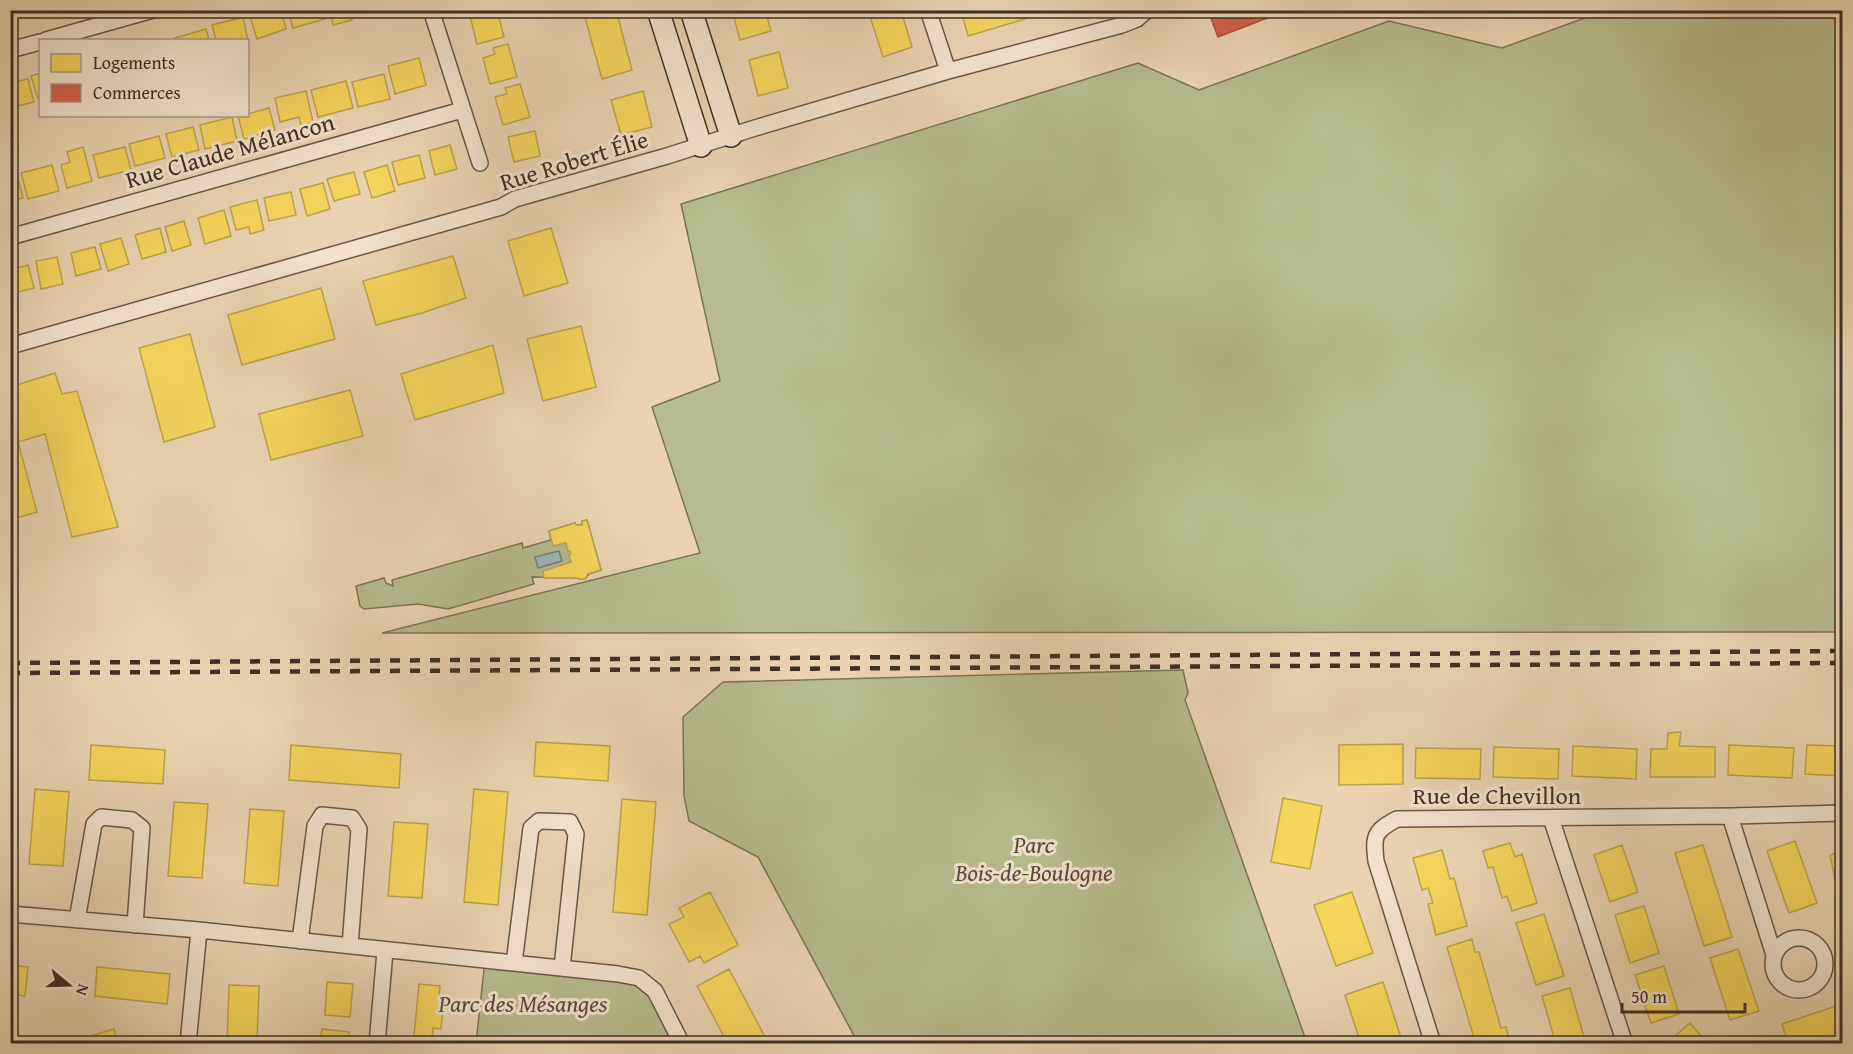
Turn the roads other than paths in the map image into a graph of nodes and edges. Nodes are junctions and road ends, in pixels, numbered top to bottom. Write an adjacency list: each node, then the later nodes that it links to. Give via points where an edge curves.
1 (153, 10): 7 (street)
2 (431, 10): 11 (street)
3 (658, 10): 13 (street)
4 (691, 10): 12 (street)
5 (928, 10): 10 (street)
6 (1147, 10): 10 (street, Rue Robert Élie, via 1122,25)
7 (49, 39)
8 (39, 42): 9 (street)
9 (10, 50)
10 (948, 71): 12 (street, Rue Robert Élie)
11 (462, 110): 14 (street); 15 (street, Rue Claude Mélancon)
12 (731, 136): 13 (street, Rue Robert Élie)
13 (701, 146): 16 (street, Rue Robert Élie)
14 (480, 164)
15 (10, 237)
16 (10, 346)
17 (1842, 813): 18 (street, Rue de Chevillon)
18 (1730, 816): 19 (street, Rue de Chevillon); 27 (street)
19 (1551, 818): 33 (street, Rue de Chevillon, via 1397,819 1381,827 1374,841 1376,861); 34 (street)
20 (10, 914): 21 (street)
21 (77, 920): 22 (street); 22 (street, via 94,824 101,817 132,820 142,828)
22 (135, 926): 23 (street)
23 (199, 930): 24 (street); 30 (street)
24 (300, 941): 25 (street); 25 (street, via 315,826 322,815 352,818 359,829)
25 (350, 946): 26 (street)
26 (385, 951): 28 (street); 31 (street)
27 (1774, 956)
28 (514, 963): 29 (street); 29 (street, via 531,828 539,821 570,822 576,834)
29 (562, 968): 32 (street, via 639,978 655,991)
30 (188, 1044)
31 (377, 1044)
32 (682, 1044)
33 (1433, 1044)
34 (1624, 1044)

